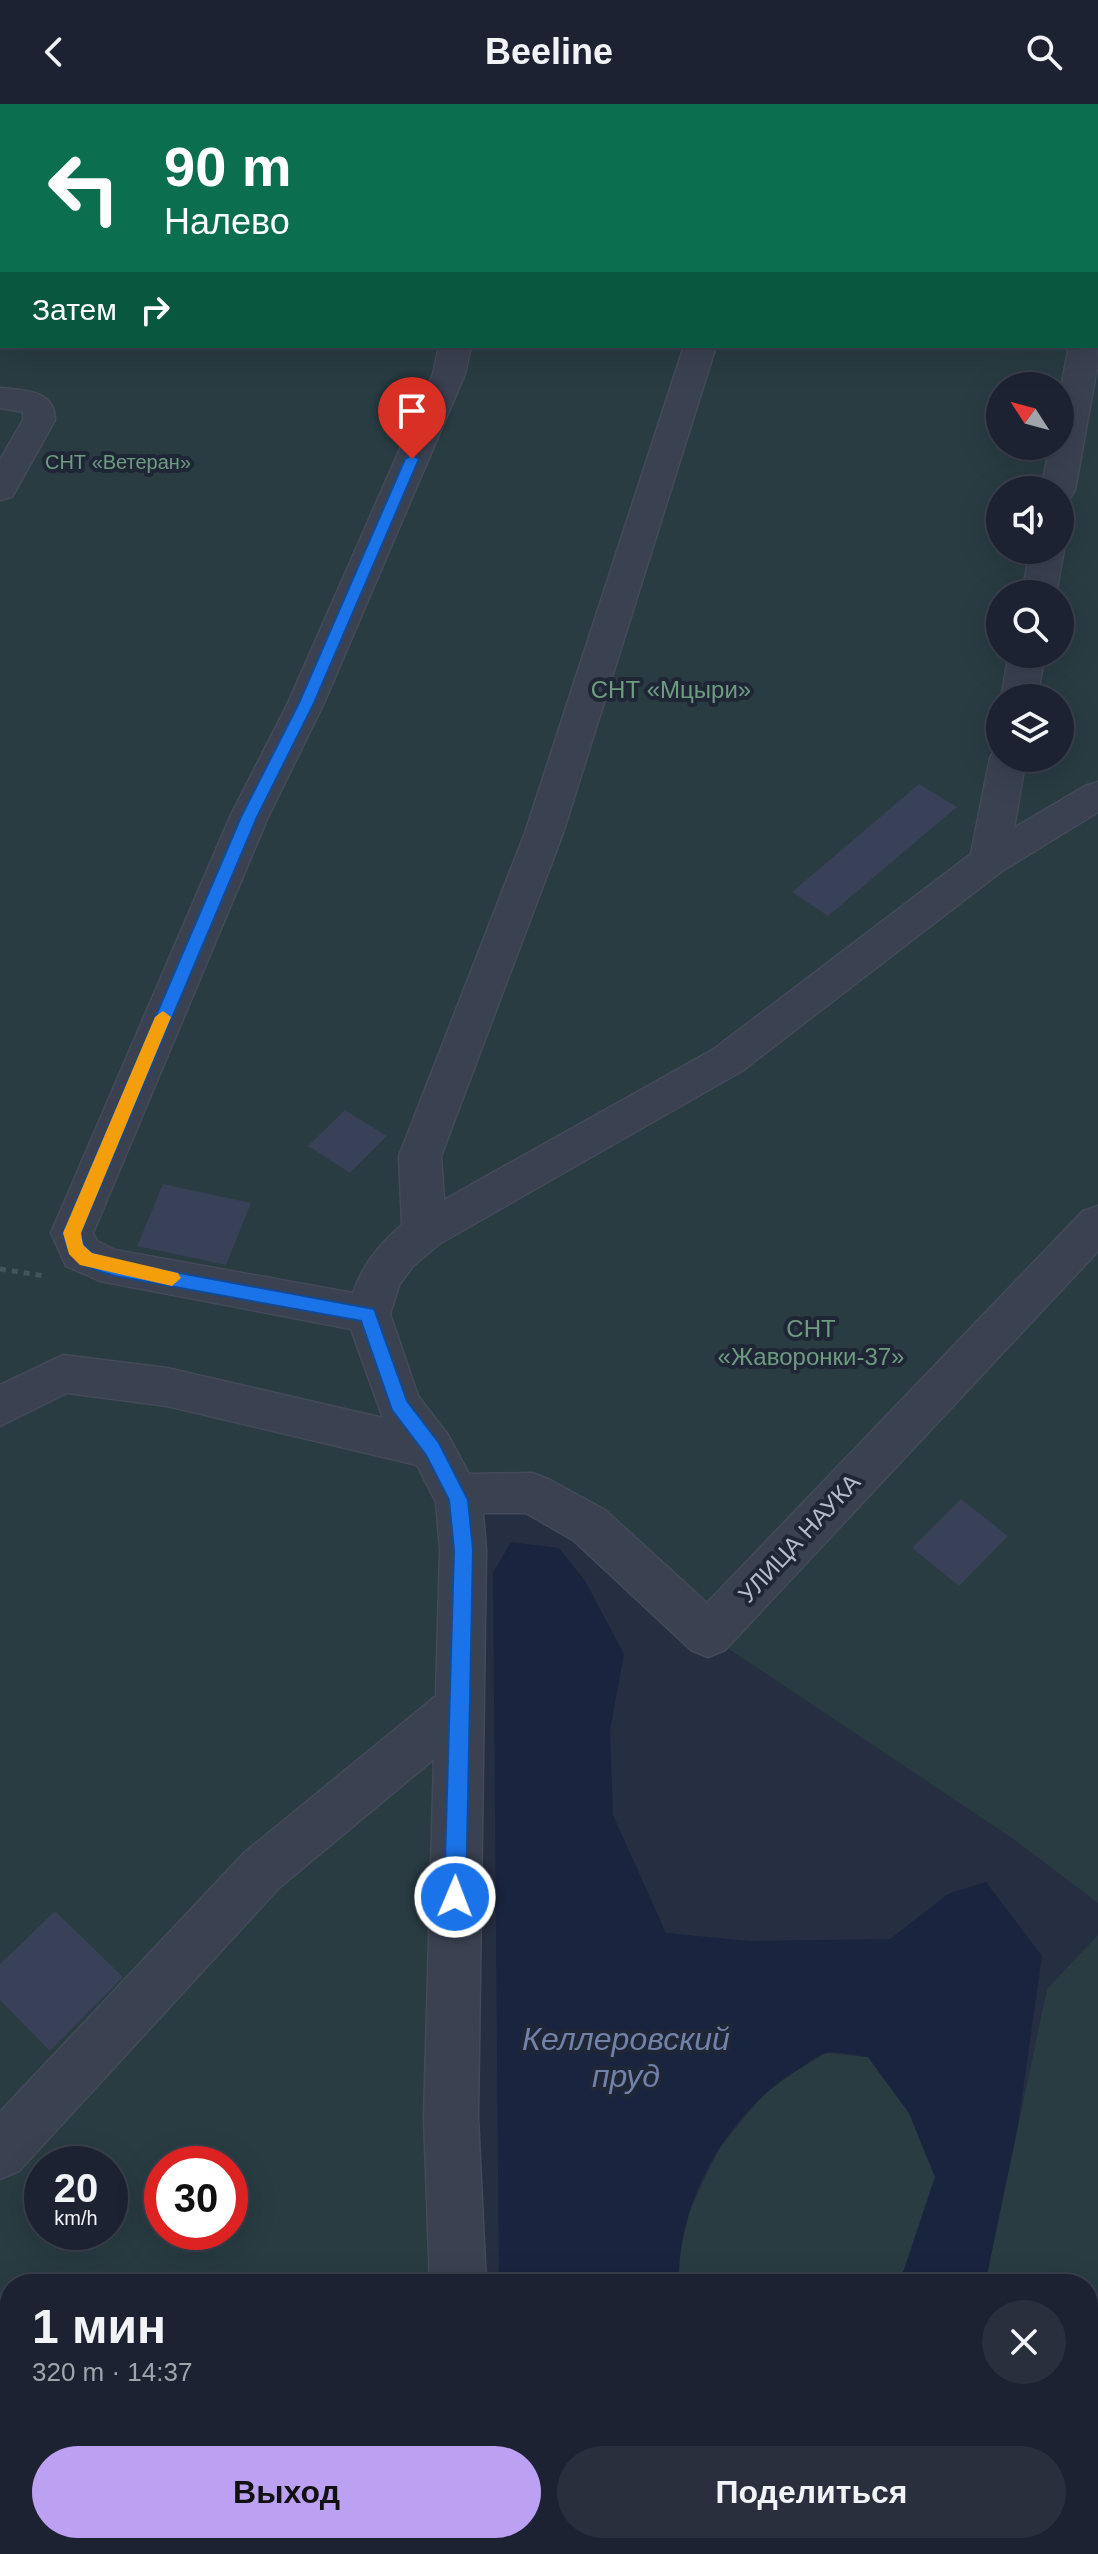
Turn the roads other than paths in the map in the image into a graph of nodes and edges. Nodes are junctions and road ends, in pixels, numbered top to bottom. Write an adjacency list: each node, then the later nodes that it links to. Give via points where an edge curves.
1 (699, 348): 11 (street, via 544,833 420,1156)
2 (1085, 348): 5 (street)
3 (452, 360): 12 (street, via 72,1233 75,1249 87,1259 115,1268)
4 (0, 398): 6 (street, via 39,407 39,420)
5 (1061, 476)
6 (0, 489)
7 (1005, 772): 9 (street)
8 (1098, 795): 9 (street)
9 (989, 861): 11 (street, via 728,1060)
10 (1098, 1223): 15 (street, УЛИЦА НАУКА, via 708,1635 589,1525 532,1493 474,1493)
11 (424, 1232): 12 (street, via 380,1278)
12 (368, 1314): 14 (street, via 399,1405)
13 (0, 1407): 14 (street, via 63,1374 167,1387)
14 (432, 1449): 15 (street)
15 (459, 1500): 16 (street, via 463,1550)
16 (458, 1708): 17 (street, via 262,1870); 18 (street, via 451,2118)
17 (0, 2152)
18 (458, 2274)

